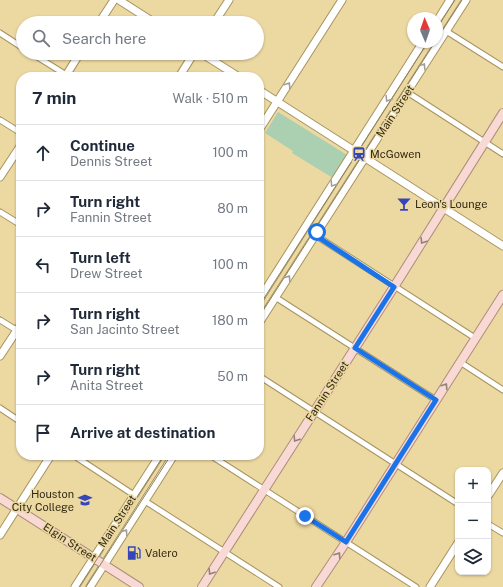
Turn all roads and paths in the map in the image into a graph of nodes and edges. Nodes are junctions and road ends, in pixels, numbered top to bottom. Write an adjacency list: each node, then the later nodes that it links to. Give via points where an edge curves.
1 (114, 0): 8 (main road)
2 (119, 0): 9 (main road)
3 (229, 0): 10 (main road)
4 (342, 0): 26 (main road, one-way to 4)
5 (450, 0): 7 (main road)
6 (466, 0): 11 (main road, Main Street)
7 (442, 12)
8 (104, 16)
9 (144, 16)
10 (219, 16)
11 (446, 31): 19 (street); 24 (main road, Main Street, one-way to 11)
12 (0, 33): 13 (street)
13 (16, 43)
14 (419, 48): 32 (main road, Main Street, one-way to 32)
15 (42, 60): 20 (street)
16 (76, 60): 21 (main road)
17 (190, 60): 22 (main road)
18 (212, 60): 23 (main road)
19 (503, 67)
20 (61, 72)
21 (69, 72)
22 (182, 72)
23 (231, 72)
24 (407, 92): 31 (street); 35 (main road, Main Street)
25 (264, 93): 26 (main road)
26 (277, 102): 29 (main road); 32 (main road)
27 (503, 113): 31 (main road, Fannin Street)
28 (0, 120): 30 (street)
29 (264, 122)
30 (16, 130)
31 (484, 142): 34 (street); 37 (main road, Fannin Street)
32 (354, 151): 35 (main road); 43 (main road, Main Street, one-way to 43)
33 (16, 153): 36 (main road)
34 (503, 154)
35 (364, 158): 37 (main road); 40 (main road, Main Street)
36 (0, 177)
37 (443, 208): 41 (main road); 42 (main road, Fannin Street, one-way to 42)
38 (0, 212): 39 (street)
39 (16, 222)
40 (315, 235): 42 (street); 45 (main road, Main Street, one-way to 40)
41 (503, 246)
42 (394, 287): 50 (street); 51 (main road, Fannin Street)
43 (264, 292)
44 (503, 295): 50 (main road)
45 (275, 297): 46 (main road, Main Street); 51 (street)
46 (264, 314)
47 (0, 320): 48 (street)
48 (16, 330)
49 (16, 336): 52 (main road)
50 (475, 338): 53 (main road)
51 (355, 348): 56 (street); 58 (main road, Fannin Street)
52 (0, 356)
53 (460, 362): 55 (street); 56 (main road, one-way to 53)
54 (264, 379): 58 (street)
55 (503, 390)
56 (436, 400): 65 (main road)
57 (0, 408): 59 (street)
58 (313, 412): 65 (street); 67 (main road, Fannin Street, one-way to 67)
59 (16, 419)
60 (48, 460): 73 (main road)
61 (81, 460): 69 (street)
62 (157, 460): 69 (main road, Main Street)
63 (171, 460): 71 (main road, Main Street)
64 (218, 460): 67 (street)
65 (395, 464): 72 (street); 77 (main road)
66 (503, 473): 68 (main road)
67 (264, 490): 77 (street); 79 (main road, Fannin Street)
68 (491, 491)
69 (134, 495): 80 (main road, Main Street)
70 (0, 498): 73 (main road, Elgin Street)
71 (145, 501): 79 (street); 81 (main road, Main Street, one-way to 71)
72 (456, 503)
73 (17, 509): 76 (main road); 80 (main road, Elgin Street)
74 (491, 526): 75 (street)
75 (503, 533)
76 (0, 535)
77 (346, 542): 87 (main road, one-way to 77); 88 (street)
78 (455, 548): 89 (main road)
79 (223, 552): 85 (main road, Fannin Street, one-way to 85); 86 (street)
80 (94, 558): 81 (main road, Elgin Street); 82 (main road, Main Street)
81 (104, 564): 83 (main road, Main Street); 84 (main road, Elgin Street)
82 (75, 587)
83 (90, 587)
84 (139, 587)
85 (202, 587)
86 (279, 587)
87 (316, 587)
88 (416, 587)
89 (430, 587)

